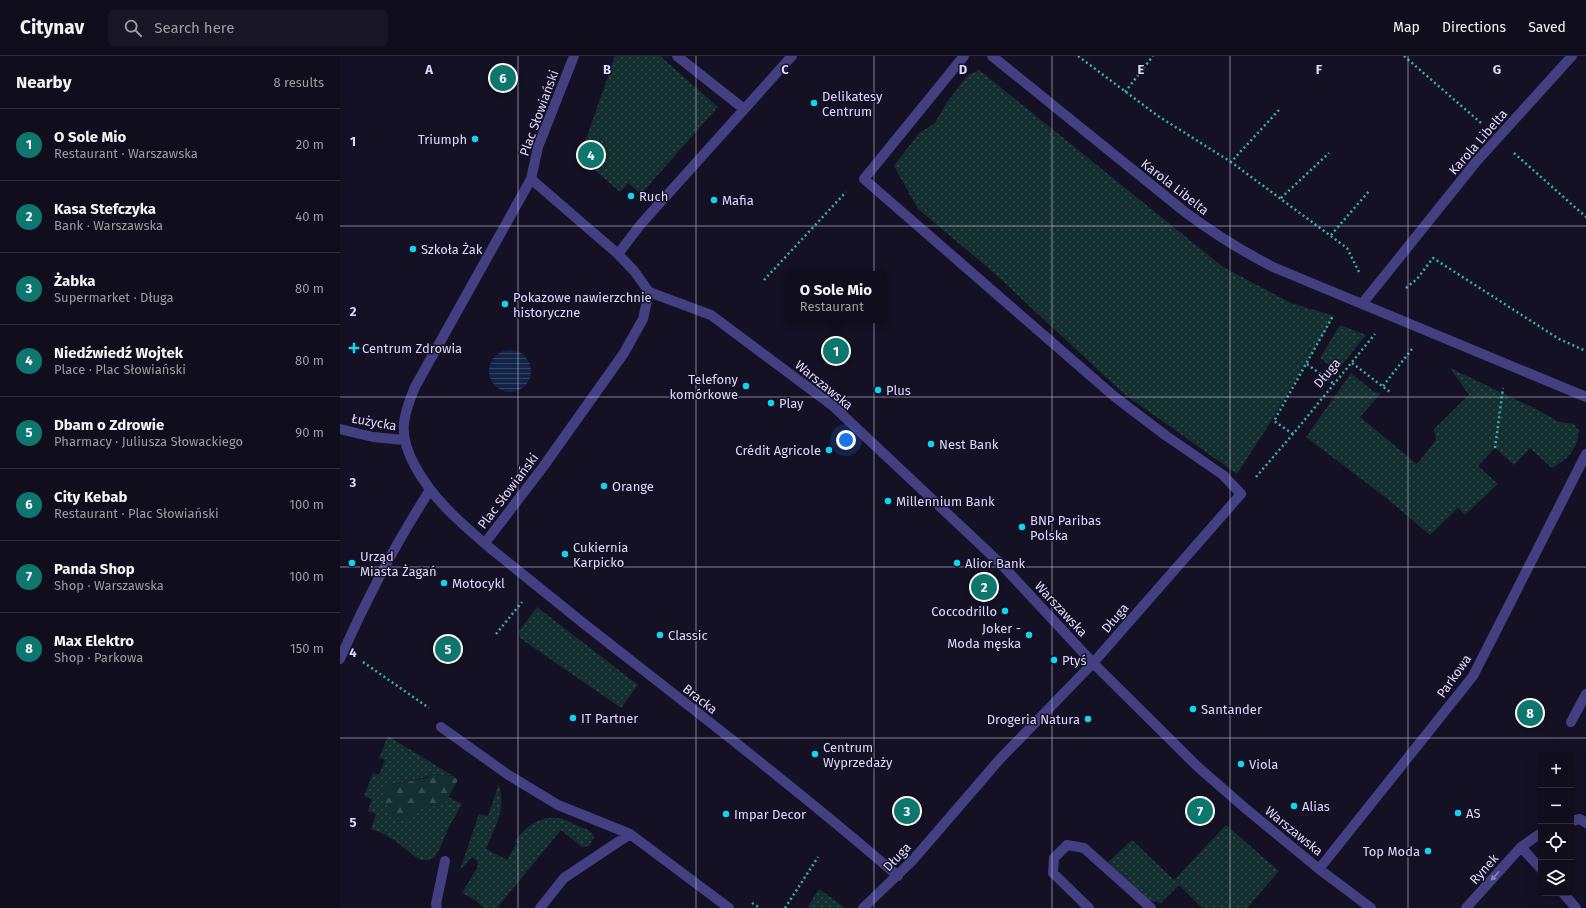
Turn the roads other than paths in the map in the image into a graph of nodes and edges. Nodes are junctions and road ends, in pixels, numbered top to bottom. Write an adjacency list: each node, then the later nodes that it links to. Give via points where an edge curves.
1 (677, 56): 7 (street)
2 (792, 56): 7 (street)
3 (964, 56): 19 (street, Długa, via 864,179 1115,397 1223,475 1241,494)
4 (992, 56): 11 (street, Karola Libelta, via 1215,234 1273,267)
5 (1572, 56): 11 (street, Karola Libelta, via 1476,162)
6 (572, 57): 8 (street, Plac Słowiański, via 538,147)
7 (744, 109): 9 (street, via 641,224)
8 (531, 179): 9 (street); 14 (street, Plac Słowiański, via 415,387 403,422)
9 (618, 254): 10 (street)
10 (649, 292): 17 (street, Plac Słowiański, via 643,319 624,352 543,467); 19 (street, Warszawska, via 711,314 833,406 1001,564)
11 (1362, 304): 12 (street, Karola Libelta)
12 (1586, 397)
13 (340, 429): 14 (street, Łużycka, via 373,437)
14 (404, 440): 16 (street, Plac Słowiański, via 415,466)
15 (1586, 454): 30 (street, Parkowa, via 1473,676)
16 (430, 490): 17 (street, Plac Słowiański, via 452,515); 18 (street, via 387,562)
17 (485, 543): 31 (street, Bracka, via 842,827)
18 (340, 659)
19 (1093, 663): 30 (street, Warszawska, via 1198,767); 31 (street, Długa, via 1000,759)
20 (1586, 694): 21 (street)
21 (1571, 722)
22 (441, 727): 25 (street, via 558,805)
23 (1574, 820): 24 (street, via 1580,819)
24 (1586, 823)
25 (630, 834): 34 (street, via 564,878); 35 (street)
26 (1538, 835): 27 (street, Rynek)
27 (1522, 847): 29 (street); 40 (street, Rynek, one-way to 40)
28 (445, 861): 33 (street)
29 (1538, 866)
30 (1319, 869): 39 (street, Warszawska)
31 (898, 876): 36 (street, Długa)
32 (1566, 896): 41 (street)
33 (437, 908)
34 (540, 908)
35 (729, 908)
36 (863, 908)
37 (1089, 908): 38 (street, via 1053,873 1054,858 1067,845 1084,848)
38 (1151, 908)
39 (1371, 908)
40 (1466, 908)
41 (1576, 908)

